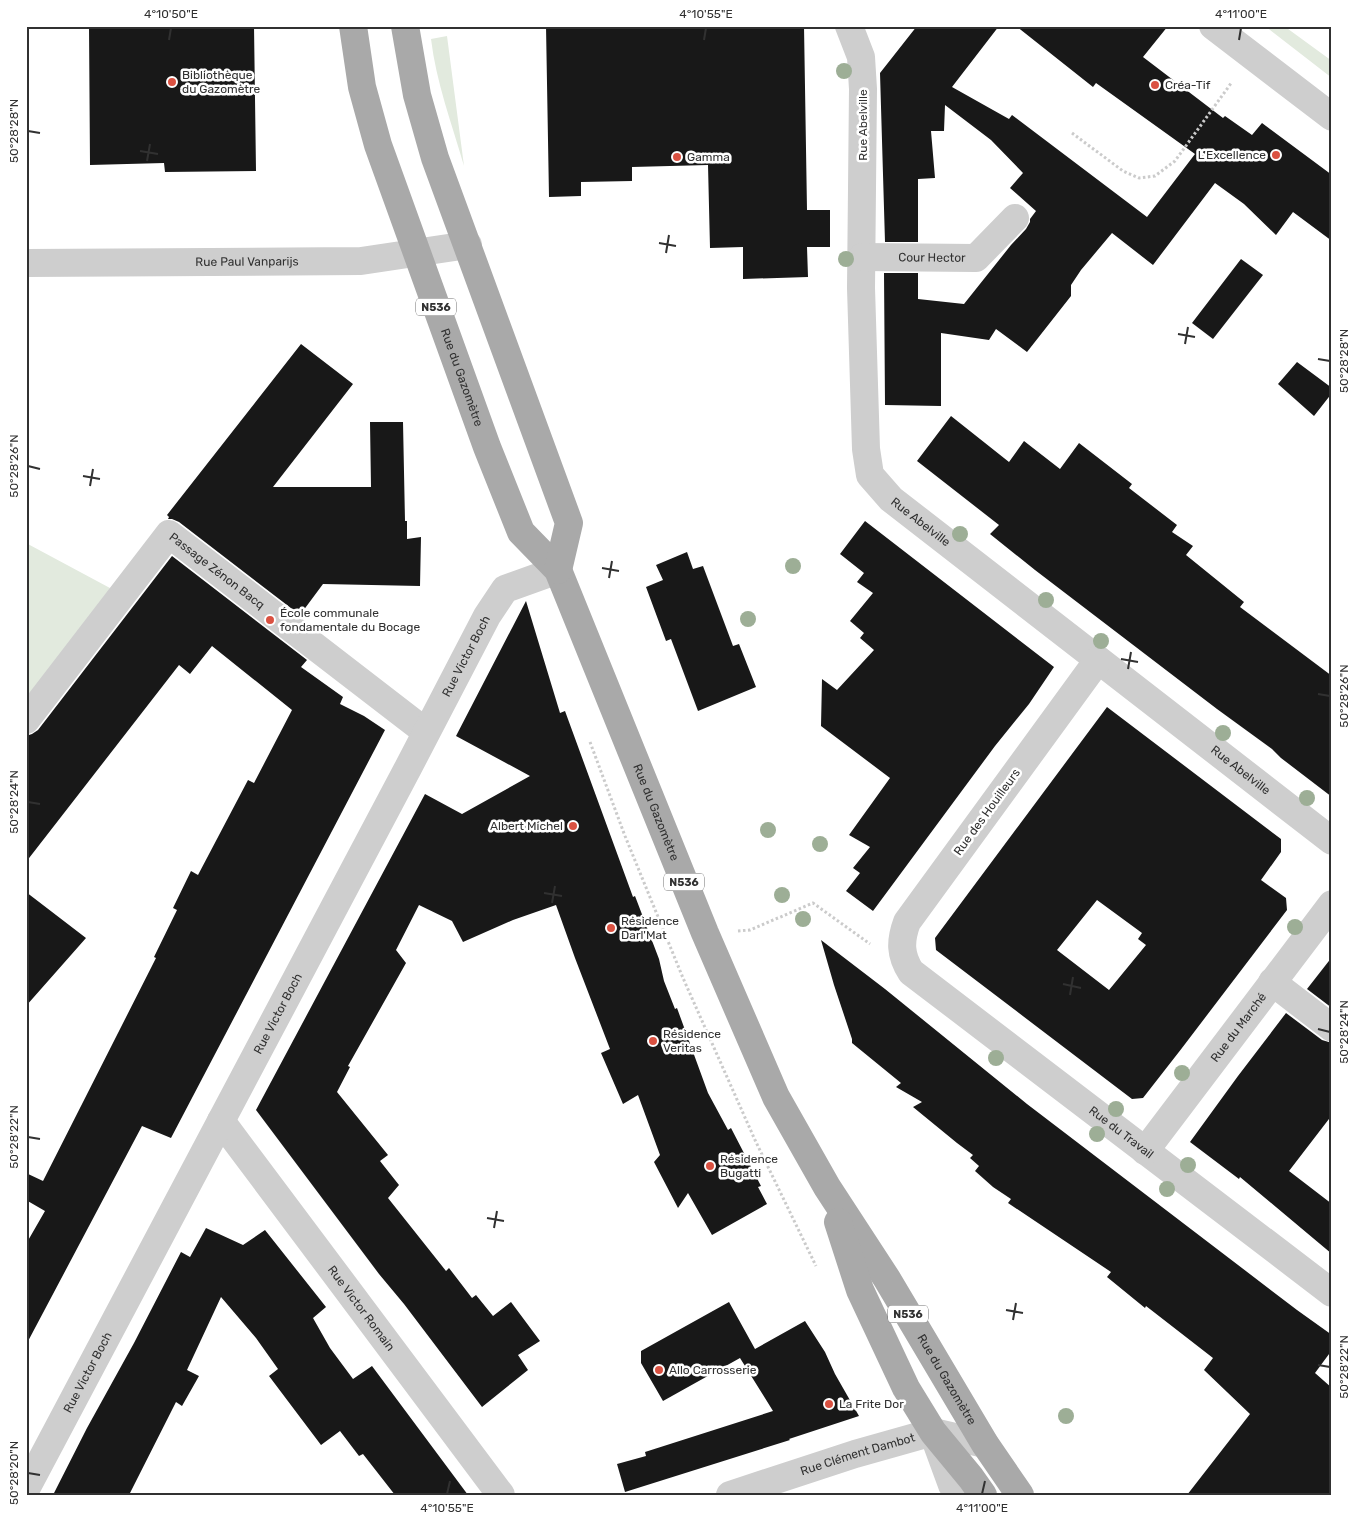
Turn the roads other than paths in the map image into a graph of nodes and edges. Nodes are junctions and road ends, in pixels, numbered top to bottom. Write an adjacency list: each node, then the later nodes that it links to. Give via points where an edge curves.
1 (353, 26): 8 (main road, Rue du Gazomètre / N536, via 362,86 375,136)
2 (405, 26): 7 (main road, via 417,94 435,158)
3 (849, 26): 9 (street, Rue Abelville, via 860,57 863,89)
4 (1214, 26): 5 (street)
5 (1332, 117)
6 (1015, 218): 9 (street, Cour Hector, via 976,258)
7 (468, 245): 8 (street, Rue Paul Vanparijs); 11 (main road, via 570,523)
8 (417, 253): 10 (street, Rue Paul Vanparijs, via 361,261); 11 (main road, Rue du Gazomètre / N536, via 521,532)
9 (862, 257): 12 (street, Rue Abelville, via 866,449 870,475 891,498)
10 (26, 263)
11 (558, 570): 14 (street, Rue Victor Boch, via 505,589 487,616); 22 (main road, Rue du Gazomètre / N536, via 705,933 776,1097)
12 (1098, 660): 15 (street, Rue Abelville); 17 (street, Rue des Houilleurs, via 907,922 902,934)
13 (26, 720): 14 (street, Passage Zénon Bacq, via 169,534)
14 (426, 732): 20 (street, Rue Victor Boch)
15 (1332, 841)
16 (1332, 904): 18 (street, Rue du Marché)
17 (907, 964): 21 (street, Rue du Travail)
18 (1272, 982): 19 (street); 21 (street, Rue du Marché)
19 (1332, 1028)
20 (221, 1121): 26 (street, Rue Victor Boch); 27 (street, Rue Victor Romain)
21 (1145, 1151): 23 (street, Rue du Travail)
22 (827, 1187): 24 (main road, Rue du Gazomètre / N536, via 860,1290 906,1388); 25 (main road, Rue du Gazomètre / N536)
23 (1332, 1293)
24 (933, 1432): 25 (street, Rue Clément Dambot); 28 (street, Rue Clément Dambot); 29 (street, via 952,1485); 30 (main road, N536)
25 (985, 1444): 31 (main road, N536)
26 (26, 1489)
27 (501, 1495)
28 (730, 1495)
29 (959, 1495)
30 (984, 1495)
31 (1020, 1495)

